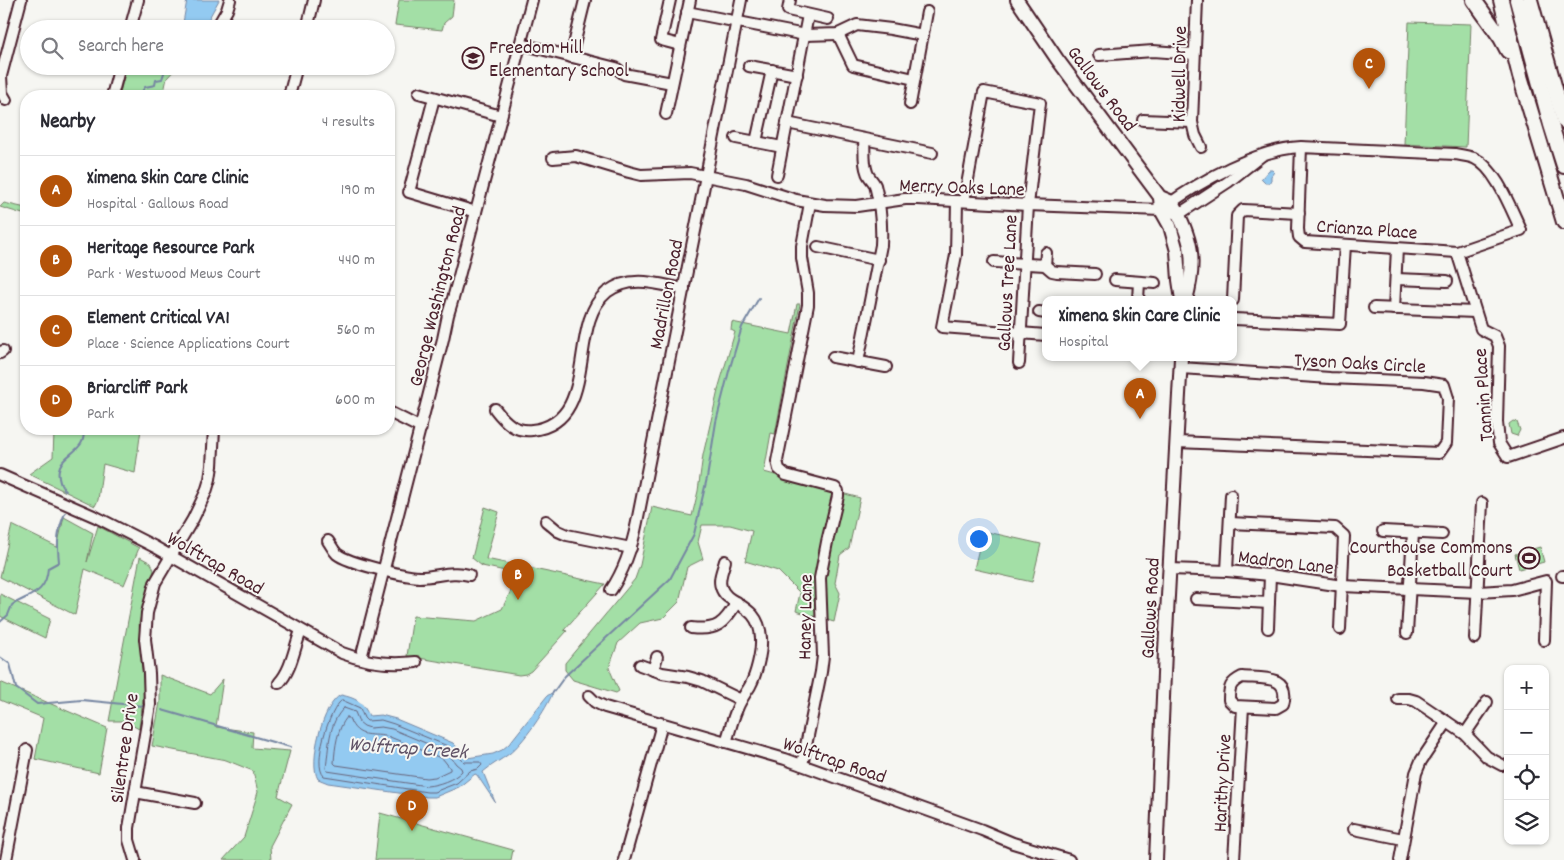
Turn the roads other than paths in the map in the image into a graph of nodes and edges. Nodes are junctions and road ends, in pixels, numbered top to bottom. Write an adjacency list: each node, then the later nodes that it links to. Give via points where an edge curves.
1 (21, 0): 45 (street, via 1,76)
2 (138, 0): 21 (street)
3 (230, 0): 22 (street)
4 (314, 0): 23 (street)
5 (532, 0): 28 (street, George Washington Road)
6 (585, 0): 32 (street)
7 (670, 0): 29 (street, via 661,40)
8 (690, 0): 17 (street)
9 (741, 0): 24 (street, Madrillon Road)
10 (790, 0): 19 (street, via 788,10)
11 (1017, 0): 68 (main road, Gallows Road)
12 (1197, 0): 30 (street, Kidwell Drive)
13 (1474, 0): 38 (highway, via 1501,38)
14 (1501, 0): 38 (highway)
15 (1517, 0): 62 (highway)
16 (1530, 0): 50 (highway)
17 (687, 12): 24 (street); 29 (street)
18 (927, 12): 27 (street)
19 (808, 15): 20 (street); 26 (street)
20 (828, 19)
21 (132, 20)
22 (221, 20)
23 (308, 20)
24 (737, 21): 26 (street); 64 (street, Madrillon Road)
25 (838, 34): 26 (street); 27 (street, via 857,25); 39 (street, via 854,65)
26 (805, 35): 37 (street)
27 (923, 35): 39 (street)
28 (521, 44): 32 (street); 48 (street, George Washington Road)
29 (680, 44): 40 (street)
30 (1194, 54): 31 (street, via 1153,51); 51 (street, Kidwell Drive)
31 (1099, 55)
32 (571, 57): 40 (street, via 616,68 624,74)
33 (749, 66): 34 (street)
34 (772, 70): 37 (street); 55 (street)
35 (118, 75): 41 (street)
36 (295, 75): 42 (street)
37 (797, 75): 52 (street)
38 (1520, 76): 73 (highway)
39 (914, 79): 46 (street)
40 (672, 83): 47 (street)
41 (114, 90)
42 (291, 90)
43 (419, 93): 44 (street)
44 (434, 98): 48 (street); 70 (street, via 410,192)
45 (6, 100)
46 (910, 104)
47 (666, 114)
48 (501, 116): 70 (street, George Washington Road)
49 (1143, 120): 51 (street)
50 (1564, 121)
51 (1192, 122): 56 (street, Kidwell Drive)
52 (787, 124): 54 (street); 58 (street)
53 (736, 138): 55 (street)
54 (864, 140): 59 (street); 67 (street, via 867,174 874,182)
55 (756, 142): 58 (street)
56 (1201, 147)
57 (1301, 147): 60 (street); 71 (street, Crianza Place); 77 (street, Crianza Place, via 1455,154 1475,158 1497,181 1521,230)
58 (782, 148): 63 (street)
59 (932, 153)
60 (1261, 156): 68 (street, via 1238,163); 72 (street)
61 (553, 158): 64 (street, Merry Oaks Lane, via 576,156 641,174 677,172)
62 (1564, 166)
63 (776, 175)
64 (707, 176): 66 (street, Merry Oaks Lane); 89 (street, Madrillon Road)
65 (960, 201): 67 (street, Merry Oaks Lane, via 905,199); 69 (street, Merry Oaks Lane); 69 (street, Gallows Tree Lane, via 984,92 1040,103); 98 (street, via 956,255 942,327)
66 (810, 203): 67 (street, Merry Oaks Lane, via 844,206); 158 (street, Haney Lane, via 802,246 808,305 777,461 779,469 786,475 835,488 838,496 820,578 823,656)
67 (878, 203): 79 (street, via 882,234)
68 (1164, 203): 69 (street, Merry Oaks Lane); 72 (main road, Gallows Road); 91 (main road, Gallows Road, via 1175,239)
69 (1028, 205): 81 (street, Gallows Tree Lane)
70 (476, 212): 107 (street, George Washington Road)
71 (1298, 213): 74 (street, Crianza Place, via 1298,237 1305,242); 93 (street, via 1243,210 1239,213)
72 (1179, 214): 92 (main road, Gallows Road, via 1191,250 1191,281)
73 (1564, 222)
74 (1345, 244): 76 (street, Crianza Place); 97 (street, via 1340,324)
75 (818, 248): 79 (street)
76 (1397, 248): 77 (street, Crianza Place); 84 (street)
77 (1457, 252): 96 (street, Tannin Place)
78 (1046, 253): 82 (street)
79 (879, 260): 101 (street)
80 (994, 262): 81 (street)
81 (1025, 264): 82 (street); 98 (street, Gallows Tree Lane)
82 (1045, 265): 83 (street, via 1057,272)
83 (1095, 274)
84 (1396, 279): 86 (street); 95 (street)
85 (1115, 280): 87 (street)
86 (1447, 281)
87 (1139, 282): 88 (street); 90 (street)
88 (1155, 283)
89 (684, 289): 105 (street, via 634,281 616,286 603,296 590,318 574,395 553,423 536,429 518,429 508,424); 120 (street, Madrillon Road)
90 (1138, 296)
91 (1181, 296)
92 (1187, 296)
93 (1233, 296)
94 (1374, 308): 95 (street)
95 (1394, 309): 96 (street)
96 (1476, 312): 109 (street, Tannin Place, via 1481,329 1495,336 1499,346 1497,422 1499,443 1508,457)
97 (1237, 319)
98 (1021, 334): 99 (street); 102 (street, Gallows Tree Lane)
99 (1042, 335)
100 (833, 357): 101 (street)
101 (858, 362): 104 (street)
102 (1020, 363)
103 (1181, 363): 110 (main road, Gallows Road); 110 (street, Tyson Oaks Circle, via 1330,378 1444,385 1448,398 1446,443 1440,453)
104 (886, 367)
105 (495, 409)
106 (395, 415): 107 (street)
107 (421, 428): 124 (street, George Washington Road)
108 (214, 435): 121 (street, Silentree Drive, via 210,479)
109 (1564, 438)
110 (1177, 442): 123 (main road, Gallows Road)
111 (0, 476): 121 (street, Wolftrap Road, via 96,517)
112 (1231, 495): 115 (street)
113 (1482, 503): 131 (street)
114 (546, 521): 120 (street, via 567,535)
115 (1230, 524): 125 (street); 128 (street, via 1335,528 1344,536)
116 (1383, 531): 117 (street)
117 (1413, 533): 118 (street); 130 (street)
118 (1442, 534)
119 (328, 541): 124 (street, via 343,558)
120 (631, 548): 129 (street, Madrillon Road, via 624,569)
121 (172, 556): 138 (street, Wolftrap Road); 160 (street, Silentree Drive, via 155,583 147,613 145,639 150,705)
122 (725, 561): 133 (street, via 720,587 726,596)
123 (1170, 569): 125 (street, Madron Lane); 168 (main road, Gallows Road)
124 (384, 570): 126 (street, via 418,577 454,573); 143 (street, George Washington Road)
125 (1227, 571): 127 (street, Madron Lane)
126 (469, 575)
127 (1270, 575): 128 (street, Madron Lane); 134 (street)
128 (1342, 586): 130 (street, Madron Lane); 137 (street)
129 (611, 590)
130 (1410, 590): 131 (street, Madron Lane); 139 (street)
131 (1478, 592): 140 (street); 141 (street, Madron Lane, via 1512,590 1546,582)
132 (1196, 599): 134 (street)
133 (737, 602): 135 (street, via 720,624 704,630); 150 (street, via 752,613 760,628 762,642 755,675)
134 (1268, 603): 136 (street)
135 (691, 628)
136 (1268, 628)
137 (1340, 629)
138 (301, 631): 143 (street, Wolftrap Road, via 342,653); 147 (street, via 288,670)
139 (1407, 633)
140 (1474, 638)
141 (1544, 640)
142 (657, 657): 146 (street)
143 (361, 658): 144 (street, Wolftrap Road, via 393,664)
144 (416, 662)
145 (640, 665): 146 (street)
146 (653, 670): 150 (street, via 702,681)
147 (279, 683)
148 (589, 696): 154 (street, Wolftrap Road, via 605,708)
149 (1398, 699): 153 (street, via 1416,701)
150 (741, 700): 156 (street)
151 (1487, 702): 155 (street)
152 (1243, 707): 152 (street, Harithy Drive, via 1230,700 1234,681 1242,677 1276,680 1283,686 1285,696 1276,708); 169 (street, Harithy Drive)
153 (1447, 722): 155 (street); 163 (street, via 1416,773)
154 (662, 724): 156 (street, Wolftrap Road); 166 (street)
155 (1465, 734): 159 (street, via 1487,757)
156 (726, 742): 158 (street, Wolftrap Road)
157 (28, 750): 164 (street)
158 (802, 765): 167 (street, Wolftrap Road)
159 (1502, 765)
160 (135, 792): 161 (street); 165 (street, Silentree Drive, via 129,828)
161 (195, 803)
162 (1354, 829): 163 (street)
163 (1404, 839): 170 (street)
164 (6, 860)
165 (134, 860)
166 (624, 860)
167 (1068, 860)
168 (1156, 860)
169 (1234, 860)
170 (1400, 860)

